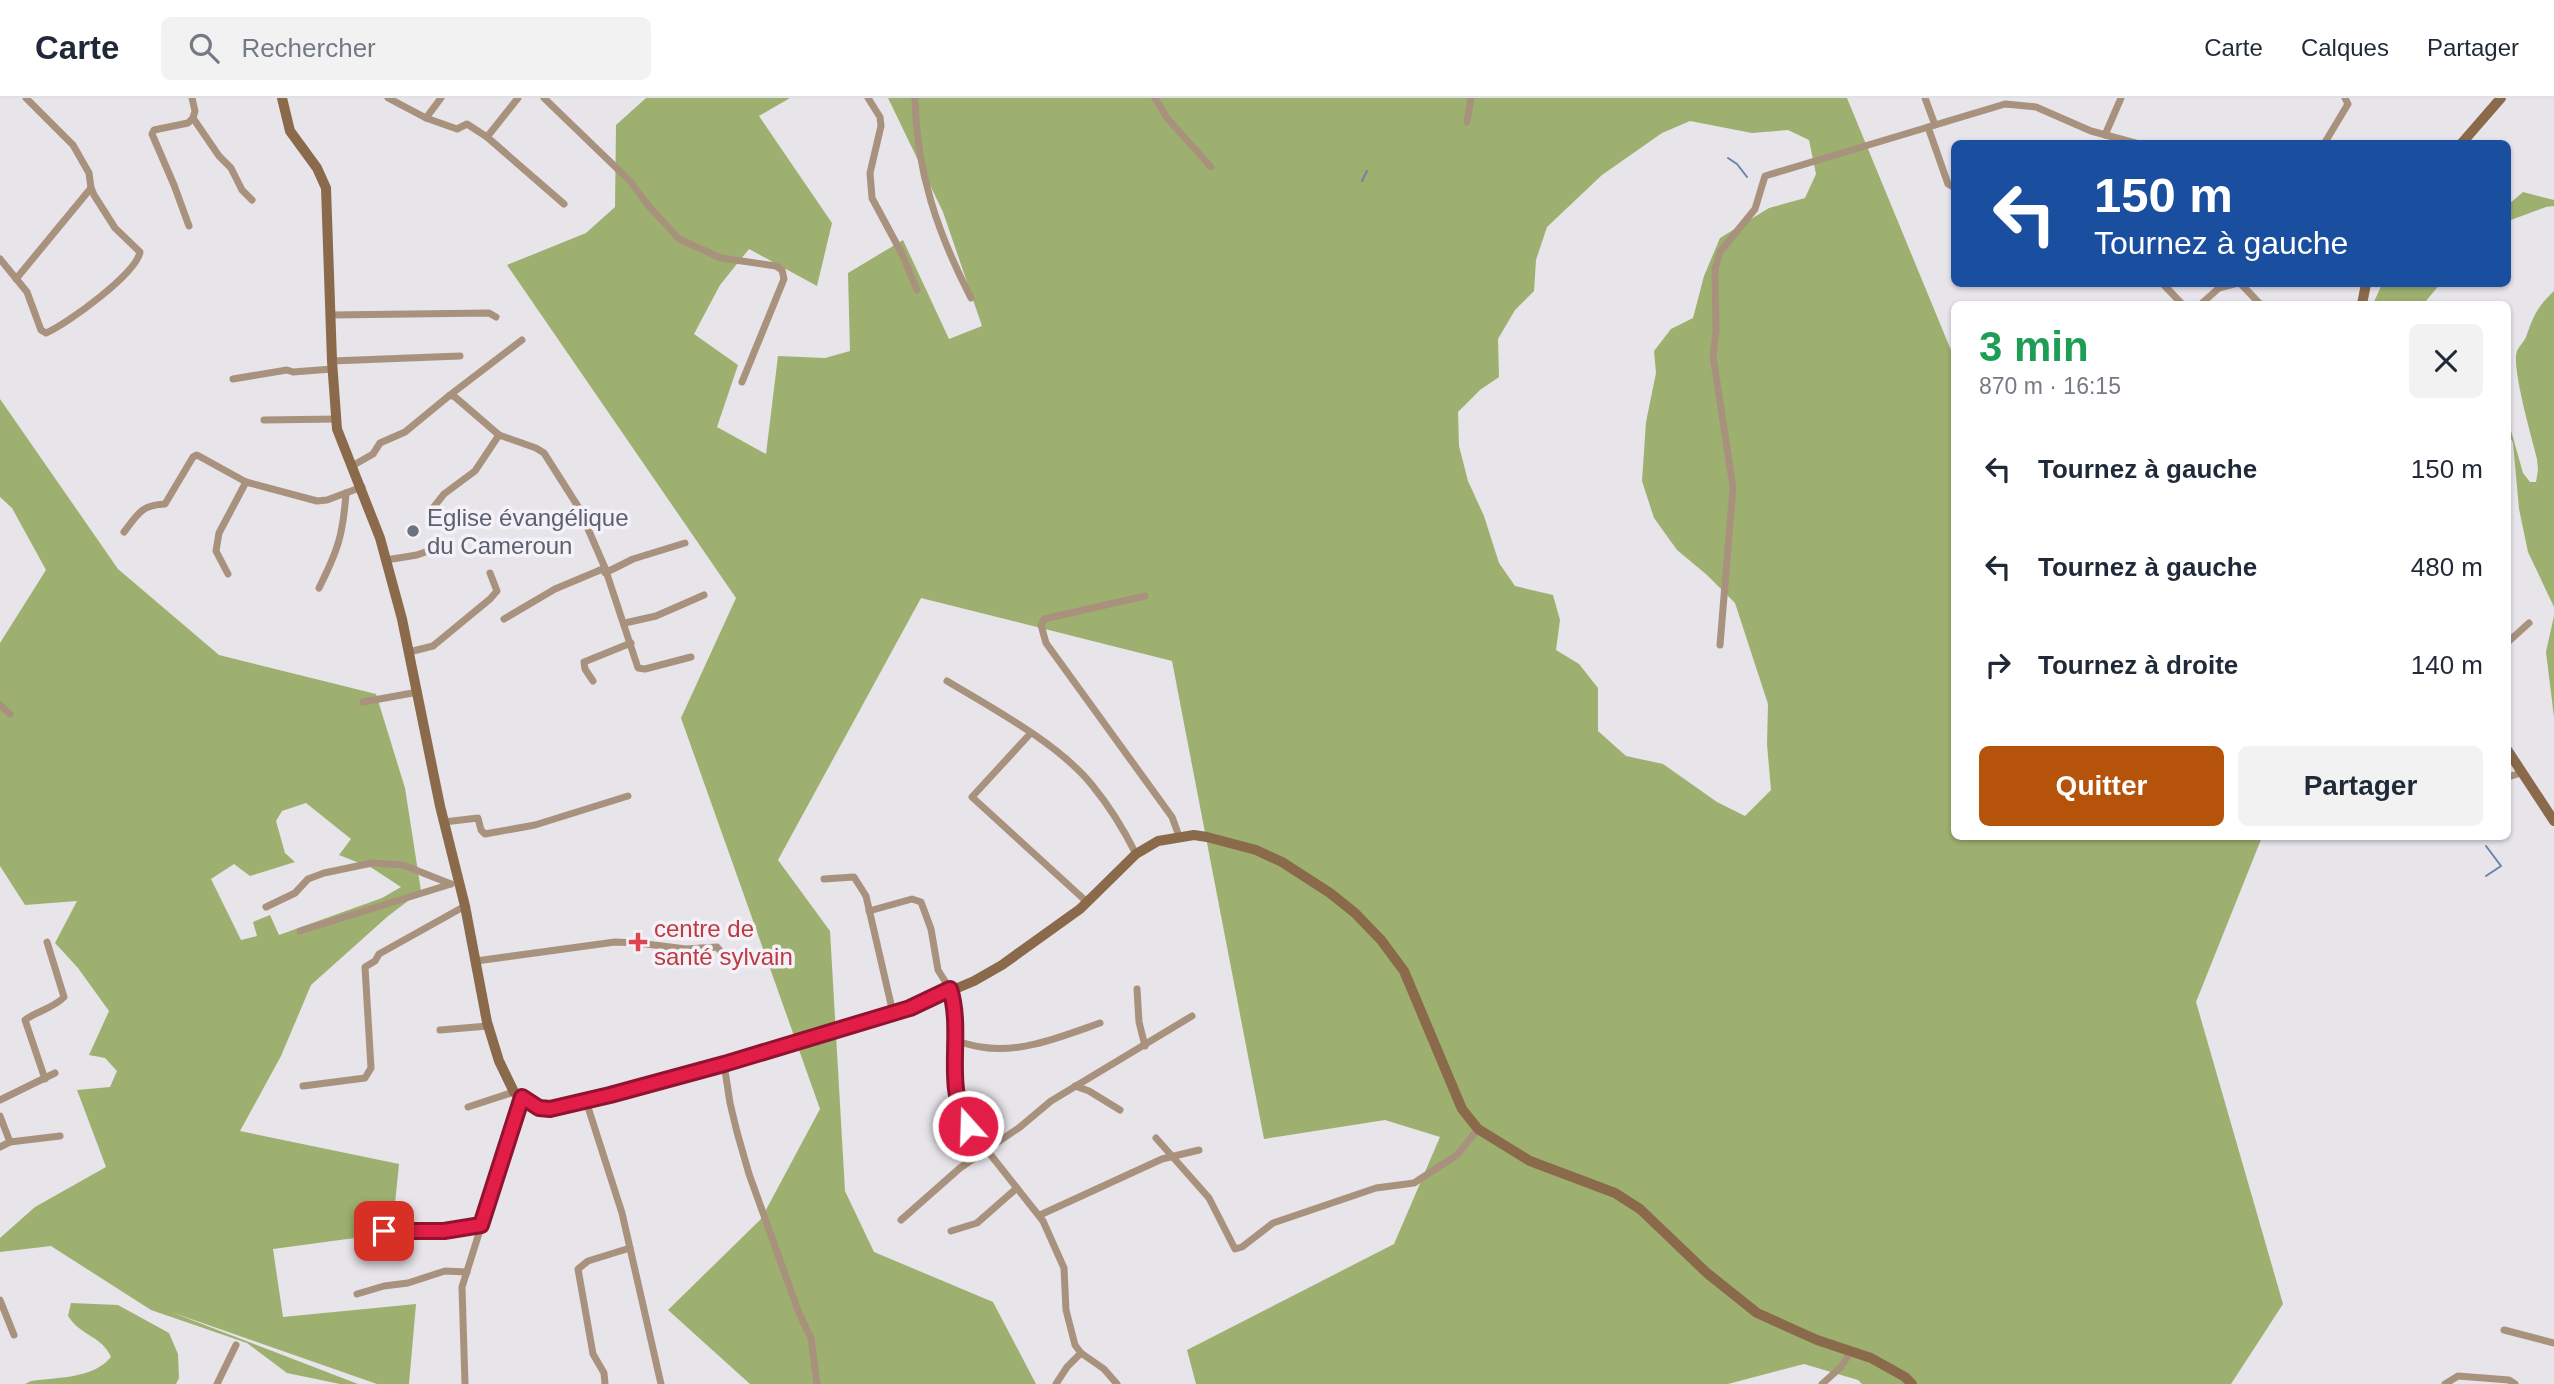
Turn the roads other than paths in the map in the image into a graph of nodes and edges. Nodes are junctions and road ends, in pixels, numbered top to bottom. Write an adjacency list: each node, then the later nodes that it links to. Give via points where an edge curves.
1 (26, 98): 28 (street, via 73,145 89,173)
2 (191, 98): 17 (street)
3 (282, 98): 42 (street, via 289,131 326,188)
4 (388, 98): 18 (street)
5 (441, 98): 18 (street)
6 (518, 98): 22 (street)
7 (544, 98): 48 (street, via 630,181 679,239 721,258 782,270 784,279)
8 (868, 98): 37 (street, via 881,126 870,173 872,198)
9 (915, 98): 38 (street, via 917,145 928,194)
10 (1155, 98): 26 (street)
11 (1471, 98): 19 (street)
12 (1925, 98): 20 (street)
13 (2121, 98): 21 (street)
14 (2344, 98): 24 (street, via 2348,104)
15 (2501, 98): 25 (street)
16 (2025, 101): 20 (street, via 1992,106); 21 (street)
17 (193, 118): 29 (street); 31 (street, via 152,134)
18 (426, 118): 22 (street, via 457,129 467,124)
19 (1467, 122)
20 (1932, 126): 27 (street); 73 (street, via 1765,176 1750,217 1716,260 1713,356 1733,487)
21 (2105, 135): 23 (street)
22 (487, 137): 30 (street)
23 (2125, 140)
24 (2326, 140)
25 (2464, 140)
26 (1211, 167)
27 (1951, 186)
28 (91, 188): 33 (street); 33 (street, via 115,228 140,252 139,260 96,300 46,333)
29 (251, 200)
30 (564, 204)
31 (189, 226)
32 (0, 259): 33 (street)
33 (16, 279)
34 (2166, 287): 39 (street)
35 (2223, 287): 40 (street)
36 (2244, 287): 41 (street)
37 (917, 290)
38 (971, 298)
39 (2179, 301)
40 (2205, 301)
41 (2257, 301)
42 (331, 315): 43 (street, via 489,313); 46 (street)
43 (496, 317)
44 (522, 340): 49 (street)
45 (460, 356): 46 (street)
46 (332, 365): 47 (street); 50 (street)
47 (233, 379)
48 (742, 382)
49 (450, 395): 52 (street); 53 (street, via 405,432 380,443 373,454)
50 (337, 419): 51 (street); 53 (street)
51 (264, 420)
52 (499, 435): 57 (street, via 475,471); 62 (street, via 544,453 579,508)
53 (352, 466): 55 (street)
54 (246, 482): 56 (street, via 317,501); 58 (street, via 195,456 165,504 142,509); 64 (street, via 219,533 216,551)
55 (362, 487): 56 (street); 61 (street)
56 (346, 493): 65 (street, via 344,529)
57 (433, 508)
58 (124, 532)
59 (685, 543): 62 (street)
60 (439, 547): 61 (street)
61 (386, 560): 74 (street)
62 (605, 571): 68 (street, via 555,589); 69 (street)
63 (490, 573): 74 (street, via 498,591 490,599 433,646)
64 (228, 574)
65 (319, 588)
66 (704, 595): 69 (street, via 656,616)
67 (1145, 596): 89 (street, via 1044,619 1041,625 1046,643 1172,817)
68 (504, 619)
69 (625, 622): 72 (street)
70 (2529, 623): 71 (street)
71 (2511, 639)
72 (631, 643): 75 (street, via 638,668); 76 (street, via 584,662)
73 (1720, 645)
74 (409, 653): 78 (street)
75 (691, 657)
76 (593, 681)
77 (947, 681): 82 (street)
78 (418, 692): 79 (street); 88 (street)
79 (363, 702)
80 (0, 705): 81 (street)
81 (10, 714)
82 (1030, 734): 90 (street, via 1091,783); 93 (street, via 972,797)
83 (2511, 756): 84 (street)
84 (2521, 773): 85 (street); 87 (street)
85 (2511, 776)
86 (628, 796): 88 (street, via 535,825 485,834 478,818)
87 (2554, 821)
88 (444, 822): 92 (street)
89 (1179, 836): 90 (street); 121 (street, via 1207,837 1282,862 1369,926 1404,971 1462,1109)
90 (1136, 854): 93 (street)
91 (824, 878): 96 (street, via 854,877)
92 (455, 883): 94 (street); 95 (street, via 403,864 373,863 308,879); 97 (street)
93 (1087, 902): 101 (street, via 1003,965)
94 (465, 906): 99 (street); 113 (street, via 379,954 365,967 369,1074)
95 (266, 908)
96 (869, 911): 101 (street, via 912,900 921,902 938,970); 103 (street)
97 (300, 931)
98 (47, 942): 112 (street, via 64,997 25,1020)
99 (476, 961): 100 (street, via 632,942 685,950 717,947); 106 (street)
100 (733, 966)
101 (950, 989): 103 (street); 108 (street, via 955,1007)
102 (1137, 989): 109 (street)
103 (893, 1013): 110 (street)
104 (1192, 1016): 109 (street)
105 (1100, 1023): 108 (street, via 1017,1047 983,1048)
106 (488, 1026): 107 (street); 115 (street, via 499,1061)
107 (440, 1030)
108 (954, 1040): 126 (street, via 959,1110)
109 (1145, 1046): 114 (street)
110 (724, 1064): 117 (street); 150 (street, via 749,1174 811,1338)
111 (55, 1073): 112 (street)
112 (45, 1079): 116 (street)
113 (303, 1086)
114 (1075, 1086): 119 (street); 126 (street)
115 (518, 1094): 117 (street, via 539,1108); 118 (street); 132 (street)
116 (0, 1100)
117 (586, 1101): 135 (street)
118 (468, 1107)
119 (1120, 1110)
120 (0, 1116): 124 (street)
121 (1478, 1129): 128 (street, via 1457,1155 1414,1182 1377,1188 1273,1223 1235,1249 1209,1198); 143 (street, via 1530,1161 1619,1195 1757,1313)
122 (60, 1136): 124 (street)
123 (1156, 1138): 128 (street)
124 (10, 1142): 125 (street)
125 (0, 1147)
126 (986, 1149): 129 (street); 131 (street)
127 (1199, 1150): 128 (street)
128 (1174, 1156): 130 (street)
129 (1017, 1188): 130 (street); 134 (street, via 977,1223)
130 (1040, 1215): 144 (street, via 1064,1268 1066,1310)
131 (901, 1220)
132 (481, 1225): 133 (street, via 444,1231); 136 (street)
133 (368, 1231)
134 (951, 1231)
135 (630, 1248): 148 (street, via 587,1261 578,1269 593,1354); 149 (street)
136 (467, 1272): 137 (street, via 444,1271); 147 (street, via 462,1287)
137 (357, 1294)
138 (0, 1300): 140 (street)
139 (2504, 1330): 141 (street)
140 (14, 1335)
141 (2554, 1343)
142 (236, 1345): 146 (street)
143 (1851, 1350): 145 (street); 153 (street)
144 (1081, 1353): 151 (street); 152 (street)
145 (1909, 1383)
146 (217, 1384)
147 (465, 1384)
148 (605, 1384)
149 (661, 1384)
150 (817, 1384)
151 (1056, 1384)
152 (1117, 1384)
153 (1822, 1384)
154 (2445, 1384): 155 (street, via 2458,1376)
155 (2515, 1384)

